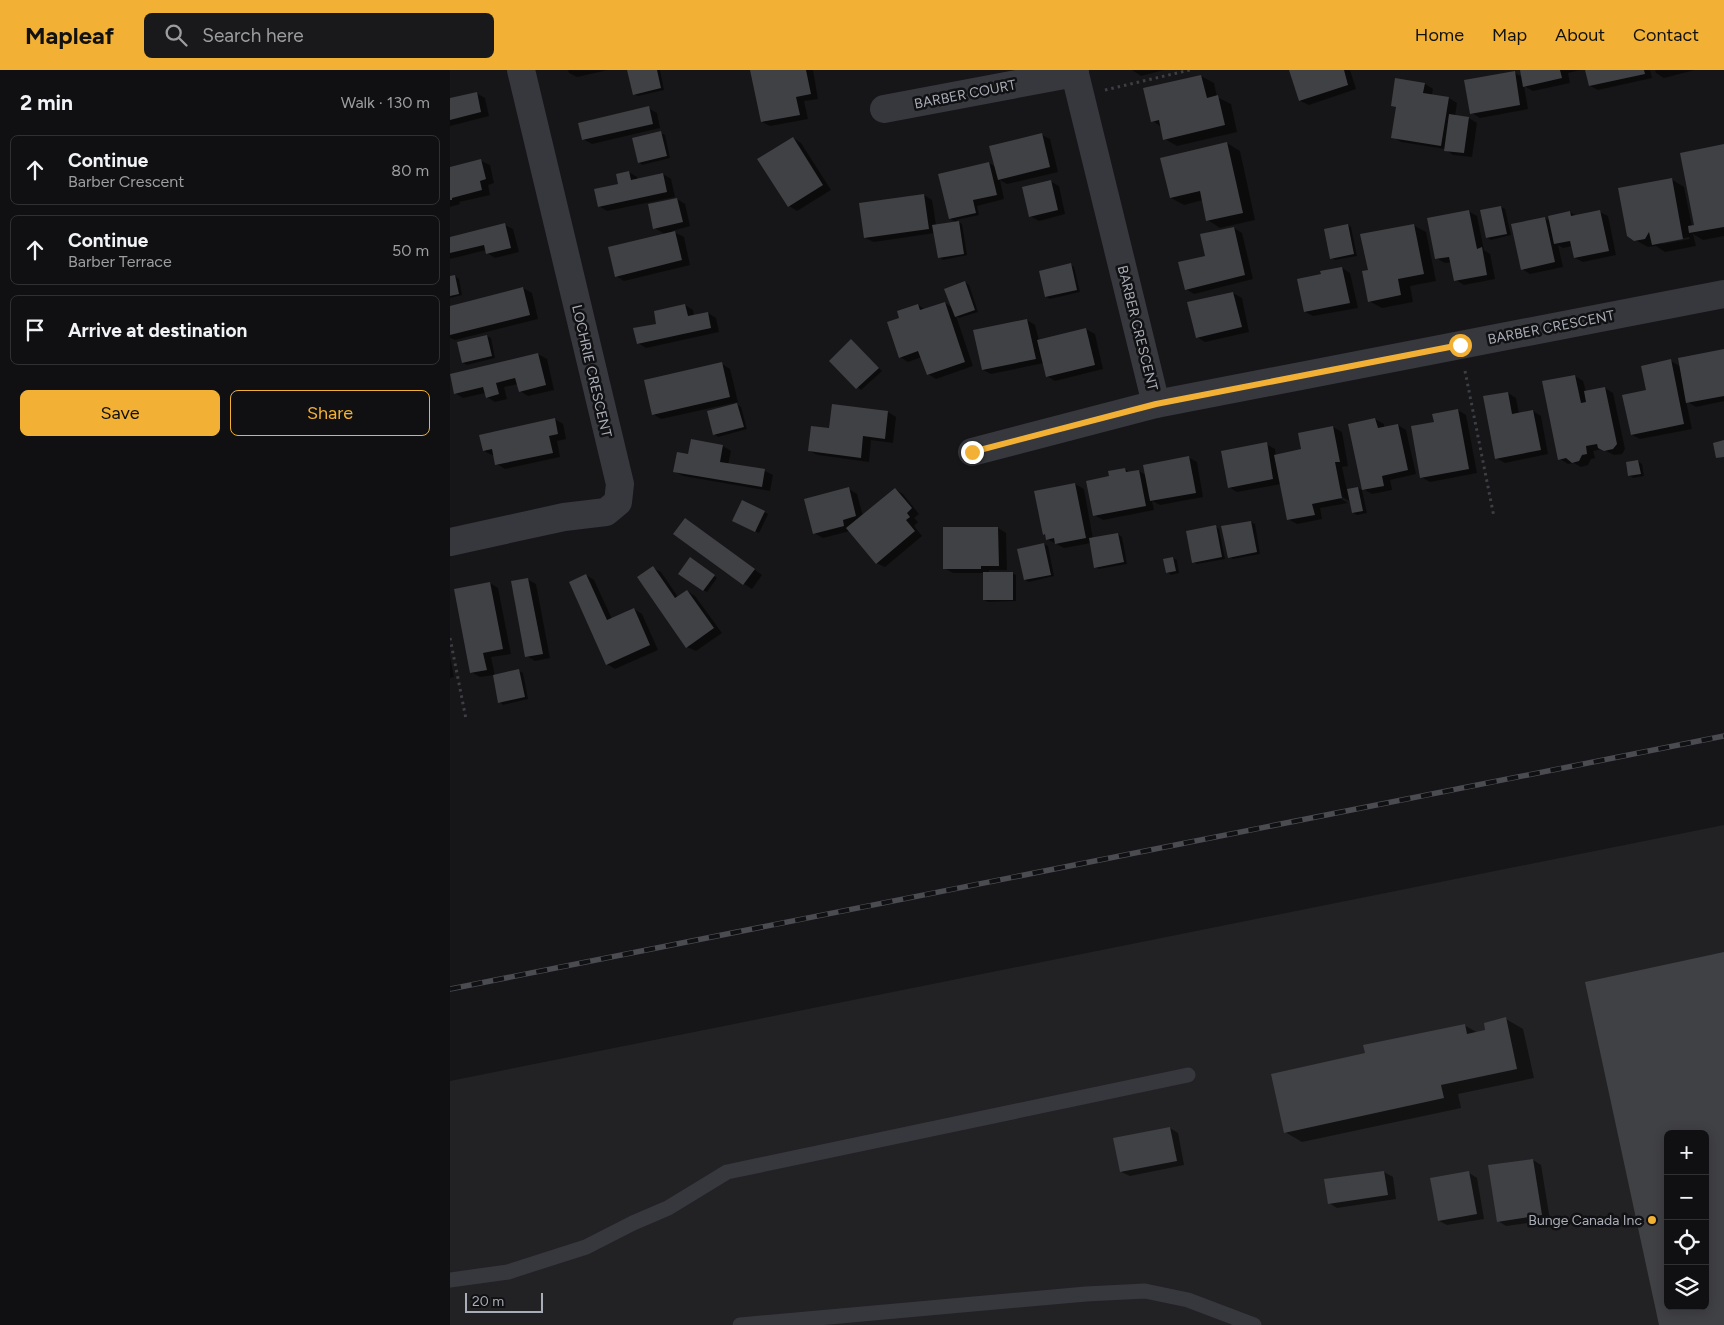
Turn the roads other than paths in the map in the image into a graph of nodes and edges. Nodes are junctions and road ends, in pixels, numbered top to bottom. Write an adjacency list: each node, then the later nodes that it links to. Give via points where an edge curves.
1 (521, 70): 7 (street, LOCHRIE CRESCENT, via 620,484 618,502 606,512 564,517)
2 (1077, 80): 3 (street, BARBER COURT); 5 (street, BARBER CRESCENT)
3 (884, 109)
4 (1724, 294): 5 (street, BARBER CRESCENT)
5 (1156, 404): 6 (street)
6 (972, 452)
7 (450, 542)
8 (1188, 1075): 9 (lane, via 726,1172 668,1208 586,1248 508,1272)
9 (450, 1280)
10 (740, 1325): 11 (lane, via 1145,1291 1188,1300)
11 (1254, 1325)

